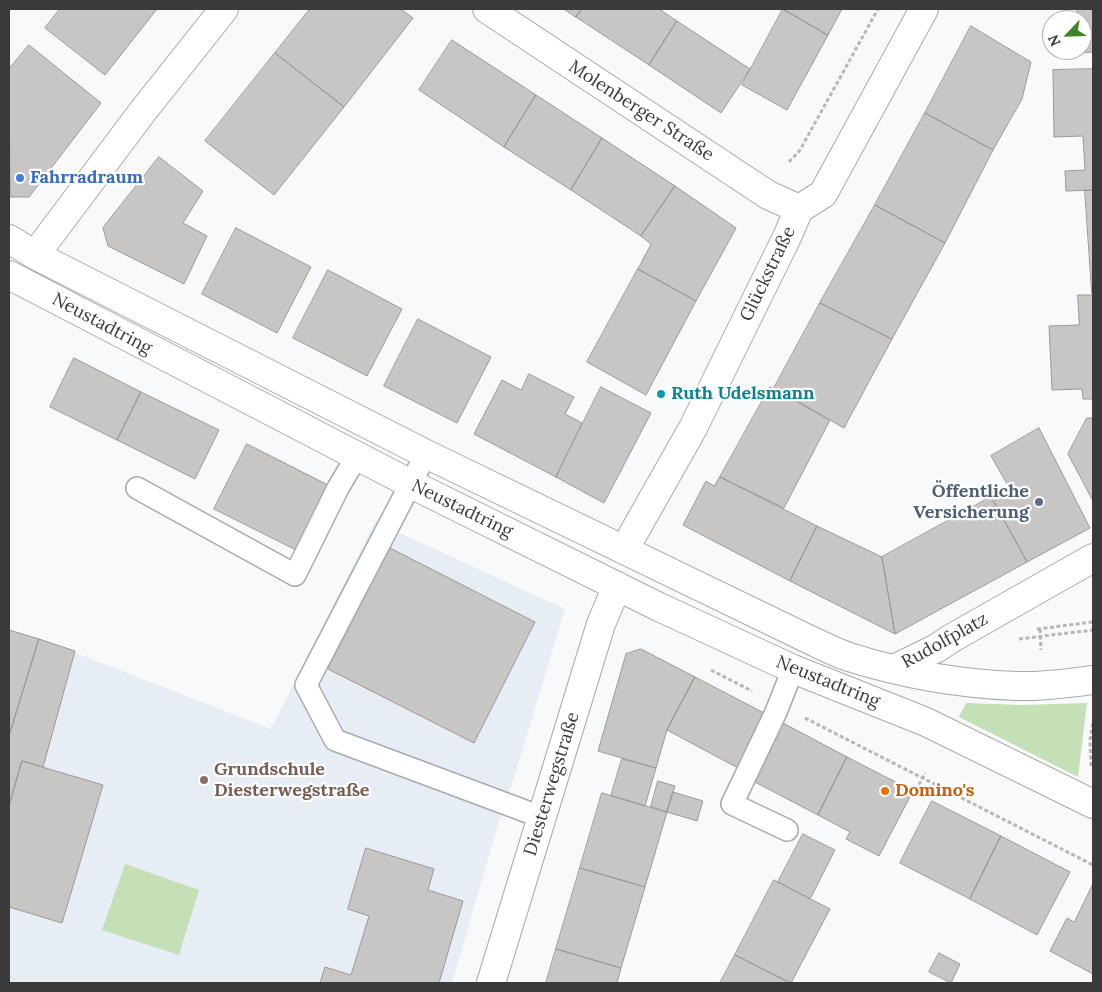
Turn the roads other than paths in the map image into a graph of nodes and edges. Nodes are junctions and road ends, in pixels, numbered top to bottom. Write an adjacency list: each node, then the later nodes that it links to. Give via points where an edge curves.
1 (224, 9): 6 (main road)
2 (487, 9): 4 (main road, Molenberger Straße, via 768,195)
3 (924, 9): 4 (main road, Glückstraße, via 823,194)
4 (799, 209): 12 (main road, Glückstraße, via 693,428)
5 (9, 239): 6 (main road, Neustadtring)
6 (35, 255): 8 (main road, Neustadtring)
7 (9, 275): 9 (main road, Neustadtring)
8 (426, 454): 10 (lane); 12 (main road, Neustadtring)
9 (357, 456): 10 (main road, Neustadtring); 11 (lane, via 295,575)
10 (412, 484): 14 (main road, Neustadtring); 19 (lane, via 306,685 335,740)
11 (137, 488)
12 (624, 550): 16 (main road, Neustadtring, via 804,637 848,656)
13 (1093, 558): 16 (main road, Rudolfplatz, via 937,648)
14 (617, 586): 15 (main road, Neustadtring); 19 (main road, Diesterwegstraße, via 601,624)
15 (793, 669): 18 (main road, Neustadtring, via 926,722); 20 (lane, via 732,804)
16 (894, 669): 17 (main road, Rudolfplatz, via 948,680 1019,686)
17 (1093, 680)
18 (1093, 804)
19 (541, 817): 21 (main road, Diesterwegstraße)
20 (787, 830)
21 (491, 983)

